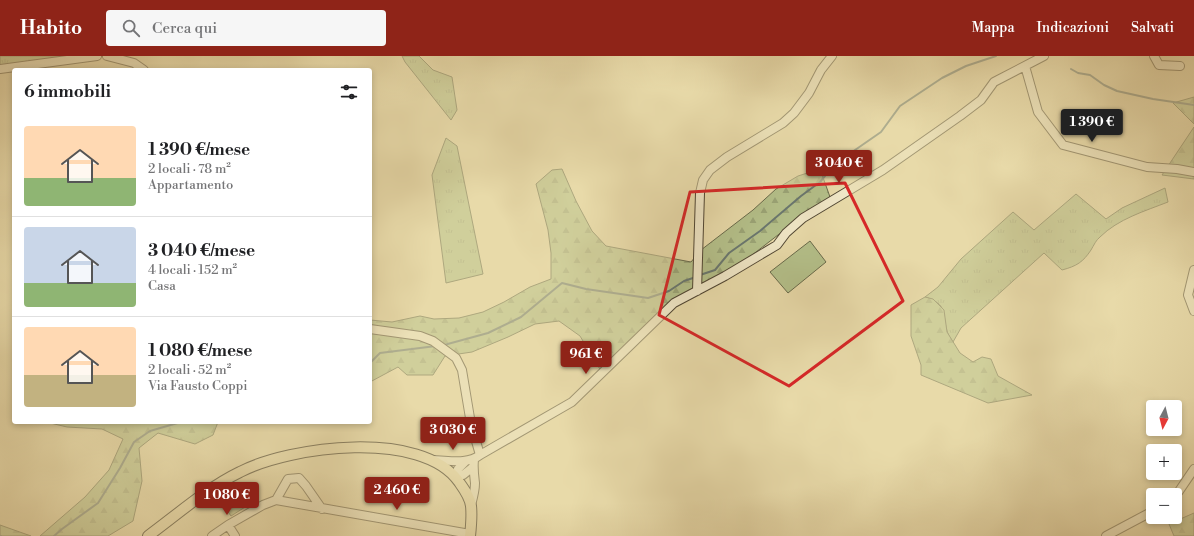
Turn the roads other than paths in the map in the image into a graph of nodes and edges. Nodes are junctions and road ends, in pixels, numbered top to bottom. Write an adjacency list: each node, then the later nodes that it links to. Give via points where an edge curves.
1 (97, 56): 9 (street)
2 (107, 56): 8 (street, via 134,63)
3 (832, 56): 12 (street, via 803,102 784,123 727,156 710,170 704,180 700,193)
4 (1044, 56): 6 (street)
5 (1154, 56): 7 (street, via 1159,65)
6 (1025, 66): 10 (street, via 1038,112 1063,144 1147,168); 12 (street, via 994,82 981,100 914,150 803,218 777,245 725,276)
7 (1180, 66)
8 (141, 68)
9 (0, 69)
10 (1194, 172)
11 (1194, 270): 13 (street, via 1188,295)
12 (697, 289): 16 (street, via 674,303 572,402)
13 (1194, 311)
14 (372, 329): 16 (street, via 420,336 433,341 456,358 462,370 471,424)
15 (432, 460): 16 (street); 18 (main road, via 447,468); 26 (main road, via 415,454 346,447 307,451 270,460 240,472 213,488)
16 (473, 461): 18 (street, via 463,475); 21 (street, via 474,488)
17 (1194, 469): 19 (street)
18 (456, 477): 21 (main road)
19 (1181, 488)
20 (276, 500): 22 (street); 22 (street, via 288,479 299,478); 24 (street)
21 (471, 505): 25 (main road)
22 (322, 508): 25 (street)
23 (1146, 515): 29 (street)
24 (228, 526): 27 (street); 28 (street)
25 (470, 535)
26 (148, 536)
27 (212, 536)
28 (235, 536)
29 (1106, 536)

